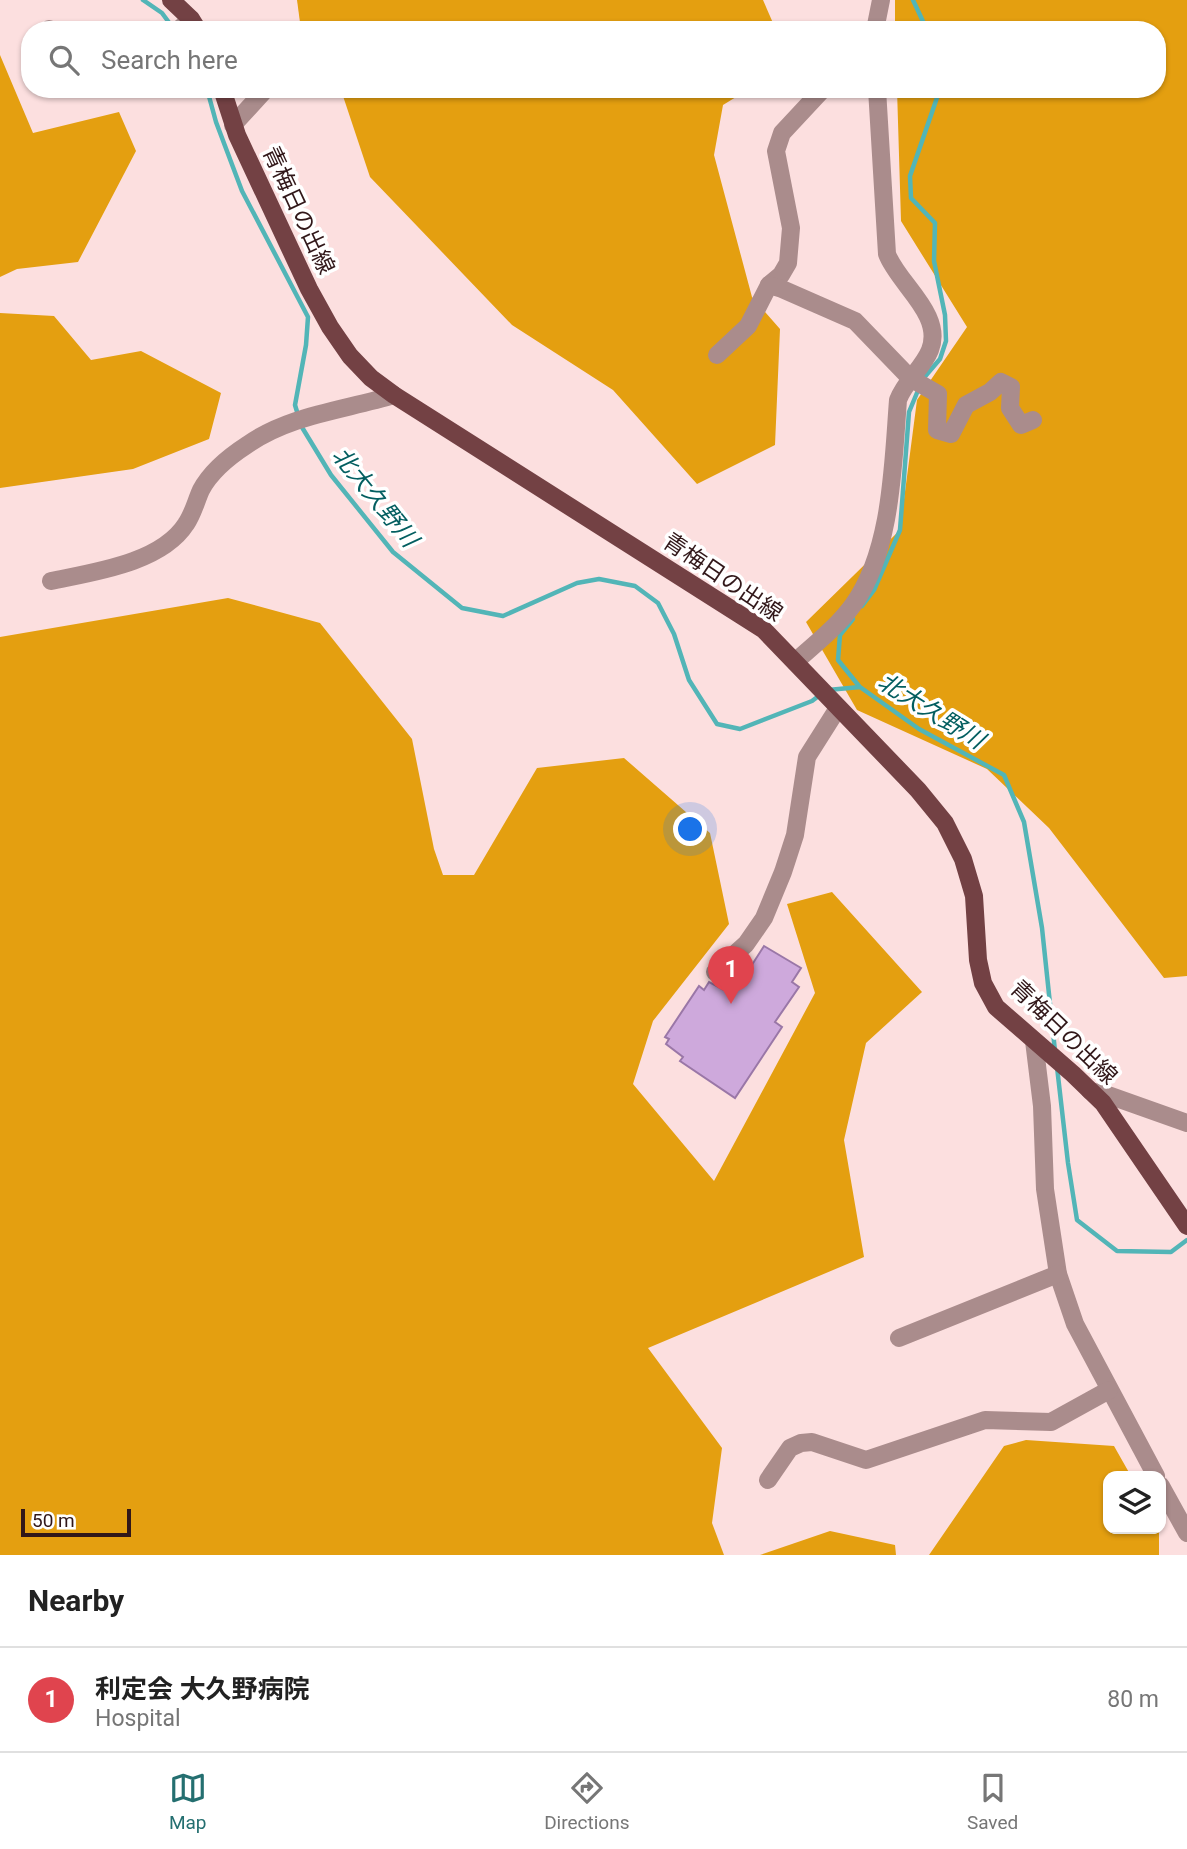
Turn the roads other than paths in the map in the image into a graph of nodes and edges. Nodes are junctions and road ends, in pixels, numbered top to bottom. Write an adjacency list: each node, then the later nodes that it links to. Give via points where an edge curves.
1 (170, 0): 3 (main road)
2 (880, 5): 4 (street)
3 (185, 21)
4 (871, 21)
5 (225, 98): 9 (main road, 青梅日の出線)
6 (258, 98): 9 (street)
7 (815, 98): 10 (street, via 782,133 776,151 791,228 788,263)
8 (878, 98): 12 (street, via 887,254 932,331 930,350)
9 (233, 125): 13 (main road, 青梅日の出線, via 330,327 350,356)
10 (769, 285): 11 (street, via 748,326); 12 (street, via 855,321)
11 (717, 355)
12 (911, 378): 14 (street, via 938,394 937,430 951,434 966,405 1001,382 1011,387 1010,408 1021,425); 16 (street, via 898,400 890,500 874,564 853,605)
13 (394, 395): 15 (street, via 289,423 248,444 214,472 187,524 169,544 101,571); 16 (main road, 青梅日の出線, via 764,629)
14 (1033, 420)
15 (51, 581)
16 (795, 662): 17 (main road, 青梅日の出線)
17 (827, 697): 18 (street, via 807,757 783,872 764,918 746,944); 19 (main road, 青梅日の出線, via 945,823 974,896 983,983 996,1007)
18 (715, 972)
19 (1040, 1047): 20 (main road, 青梅日の出線); 23 (street, via 1045,1189)
20 (1090, 1091): 21 (street); 22 (main road, 青梅日の出線, via 1103,1103)
21 (1187, 1123)
22 (1187, 1226)
23 (1058, 1274): 24 (street); 25 (street, via 1075,1324)
24 (899, 1338)
25 (1109, 1390): 26 (street); 27 (street, via 1051,1422 985,1420 866,1460 812,1442 801,1443 790,1448)
26 (1153, 1471)
27 (768, 1480)
28 (1166, 1495): 29 (street)
29 (1187, 1533)

